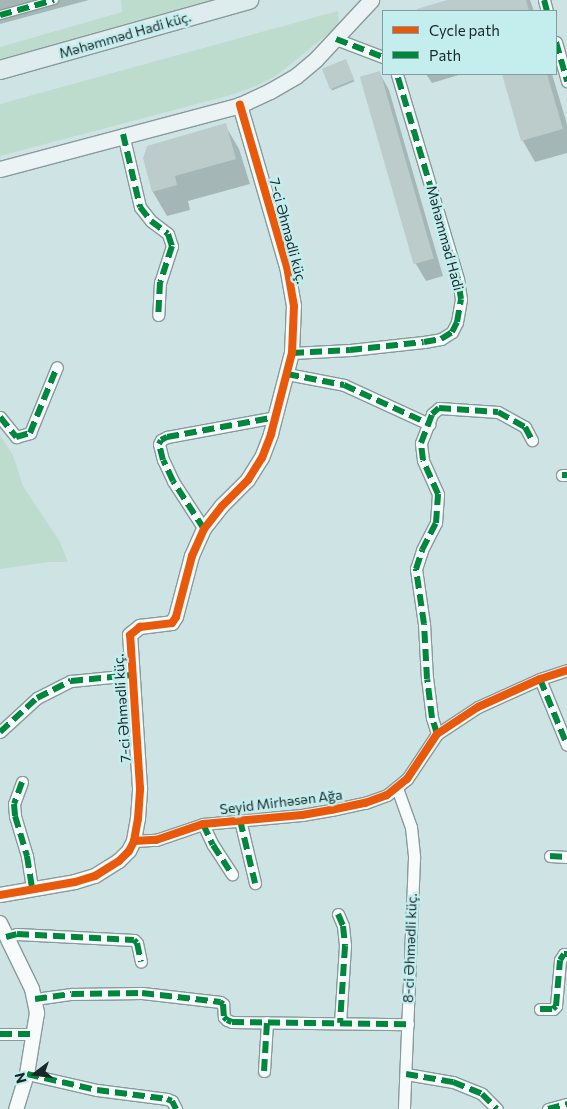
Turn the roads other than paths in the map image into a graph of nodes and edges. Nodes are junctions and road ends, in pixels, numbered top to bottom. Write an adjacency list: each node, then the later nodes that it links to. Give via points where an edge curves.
1 (54, 0): 4 (street)
2 (249, 0): 8 (main road, Məhəmməd Hadi küç.)
3 (371, 0): 5 (main road)
4 (0, 15)
5 (336, 39): 7 (street); 11 (main road, via 296,76)
6 (557, 46): 10 (street)
7 (382, 56)
8 (0, 70)
9 (397, 75): 15 (street, Məhəmməd Hadi, via 458,279 461,299 457,322 452,332 441,339)
10 (567, 81)
11 (240, 105): 12 (main road); 15 (street, 7-ci Əhmədli küç., via 287,267 294,306)
12 (123, 134): 13 (main road); 14 (street, via 140,207 168,234 172,246 160,282)
13 (0, 169)
14 (158, 315)
15 (292, 353): 17 (street, 7-ci Əhmədli küç.)
16 (57, 367): 18 (street, via 30,433 16,437)
17 (287, 374): 19 (street, 7-ci Əhmədli küç.); 20 (street, via 344,385)
18 (0, 417)
19 (276, 417): 22 (street, 7-ci Əhmədli küç., via 262,458 248,480); 22 (street, via 161,440 163,460 173,481)
20 (429, 424): 21 (street, via 432,414 439,408 498,412 525,426); 27 (street, via 421,450 435,484 438,513 416,569 431,708)
21 (532, 440)
22 (204, 529): 24 (street, 7-ci Əhmədli küç., via 192,556 172,623 140,627 130,635)
23 (567, 670): 25 (street, Seyid Mirhəsən Ağa)
24 (132, 675): 26 (street, via 71,681 37,698); 33 (street, 7-ci Əhmədli küç., via 140,788)
25 (540, 679): 27 (street, Seyid Mirhəsən Ağa, via 478,707); 28 (street)
26 (0, 732)
27 (437, 734): 30 (street, Seyid Mirhəsən Ağa, via 421,761)
28 (567, 745)
29 (22, 782): 38 (street, via 14,804 15,816)
30 (397, 788): 31 (street, Seyid Mirhəsən Ağa, via 365,804 302,815); 49 (street, 8-ci Əhmədli küç., via 410,827 414,858)
31 (240, 820): 32 (street, Seyid Mirhəsən Ağa); 37 (street)
32 (203, 824): 33 (street, Seyid Mirhəsən Ağa, via 156,840); 36 (street, via 212,845)
33 (134, 841): 38 (street, via 119,861 96,876)
34 (550, 856): 35 (street)
35 (567, 857)
36 (232, 874)
37 (255, 883)
38 (32, 888): 39 (street)
39 (0, 895)
40 (338, 914): 48 (street, via 343,926 344,946)
41 (0, 923): 42 (street)
42 (6, 937): 44 (street, via 17,934 134,940); 45 (street)
43 (567, 954): 46 (street, via 560,960 556,1006)
44 (141, 962)
45 (36, 999): 47 (street, via 72,994 142,993 220,1002 227,1020); 51 (street)
46 (540, 1009)
47 (267, 1022): 48 (street); 52 (street)
48 (340, 1023): 49 (street)
49 (408, 1024): 54 (street, 8-ci Əhmədli küç.)
50 (0, 1034): 51 (street)
51 (34, 1034): 53 (street)
52 (264, 1071)
53 (26, 1074): 56 (street); 57 (street, via 97,1090 167,1099)
54 (406, 1074): 58 (street, 8-ci Əhmədli küç.); 59 (street, via 453,1082 482,1094)
55 (567, 1104): 60 (street)
56 (16, 1109)
57 (176, 1109)
58 (404, 1109)
59 (497, 1109)
60 (548, 1109)

